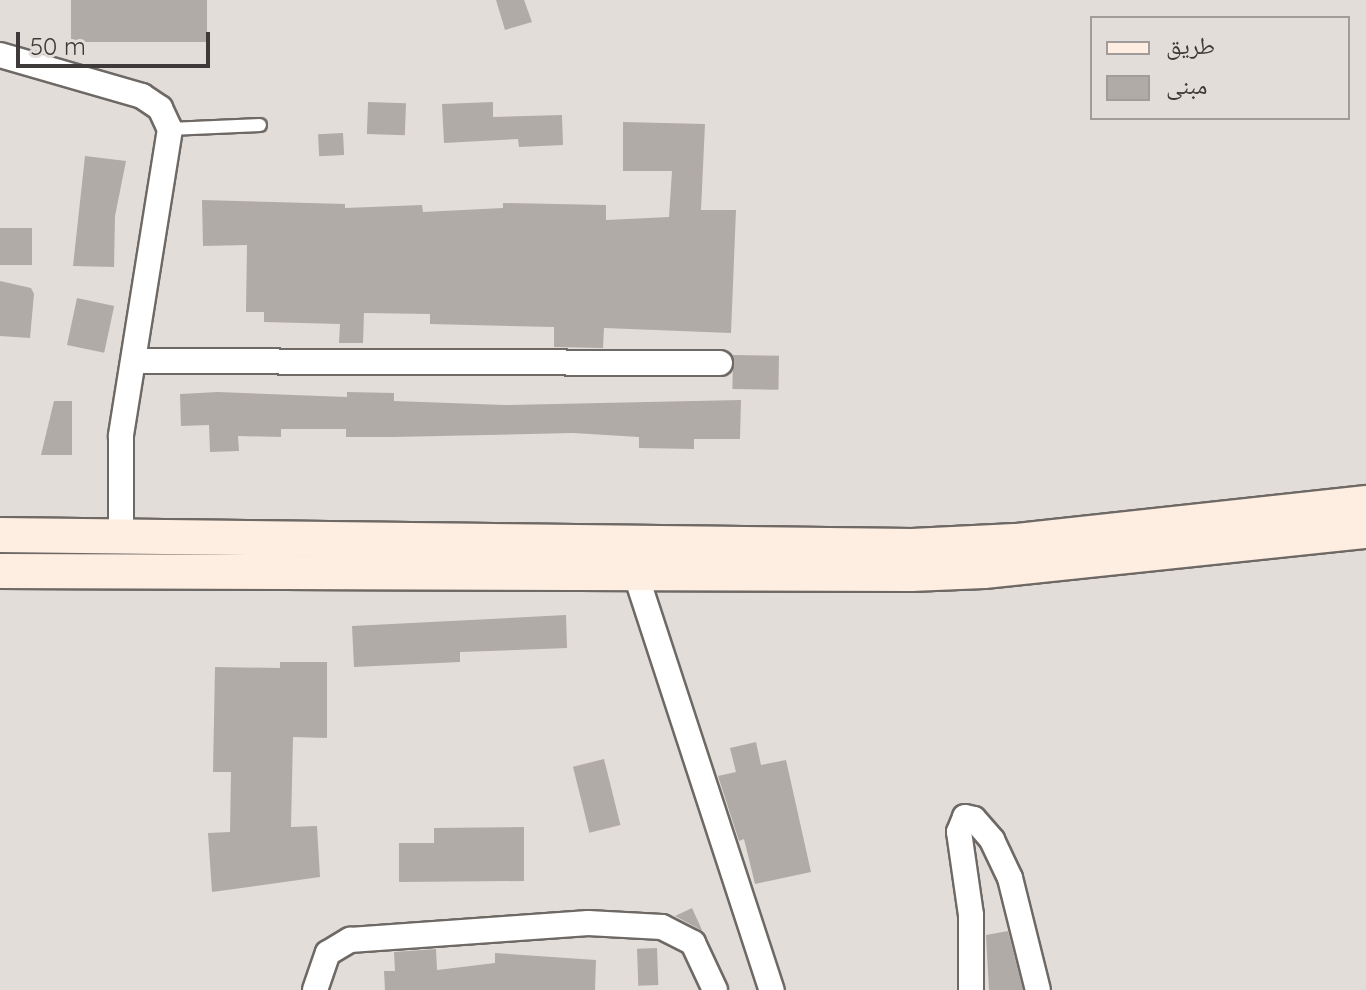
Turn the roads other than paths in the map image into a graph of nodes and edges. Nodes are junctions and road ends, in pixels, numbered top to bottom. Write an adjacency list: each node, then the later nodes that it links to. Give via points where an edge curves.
1 (0, 55): 3 (street, via 142,96 160,108)
2 (260, 125): 3 (lane)
3 (170, 129): 4 (street)
4 (134, 361): 5 (street); 9 (street, via 121,436)
5 (720, 363)
6 (1366, 503): 10 (main road, via 927,545)
7 (1366, 531): 10 (main road, via 984,571)
8 (0, 535): 9 (main road)
9 (121, 535): 10 (main road)
10 (635, 556): 11 (main road); 14 (street)
11 (0, 571)
12 (315, 990): 13 (street, via 328,953 350,940 588,923 662,927 693,943)
13 (715, 990)
14 (772, 990)
15 (971, 990): 16 (street, via 971,915 959,832 965,817 974,819 992,840 1010,878)
16 (1038, 990)

